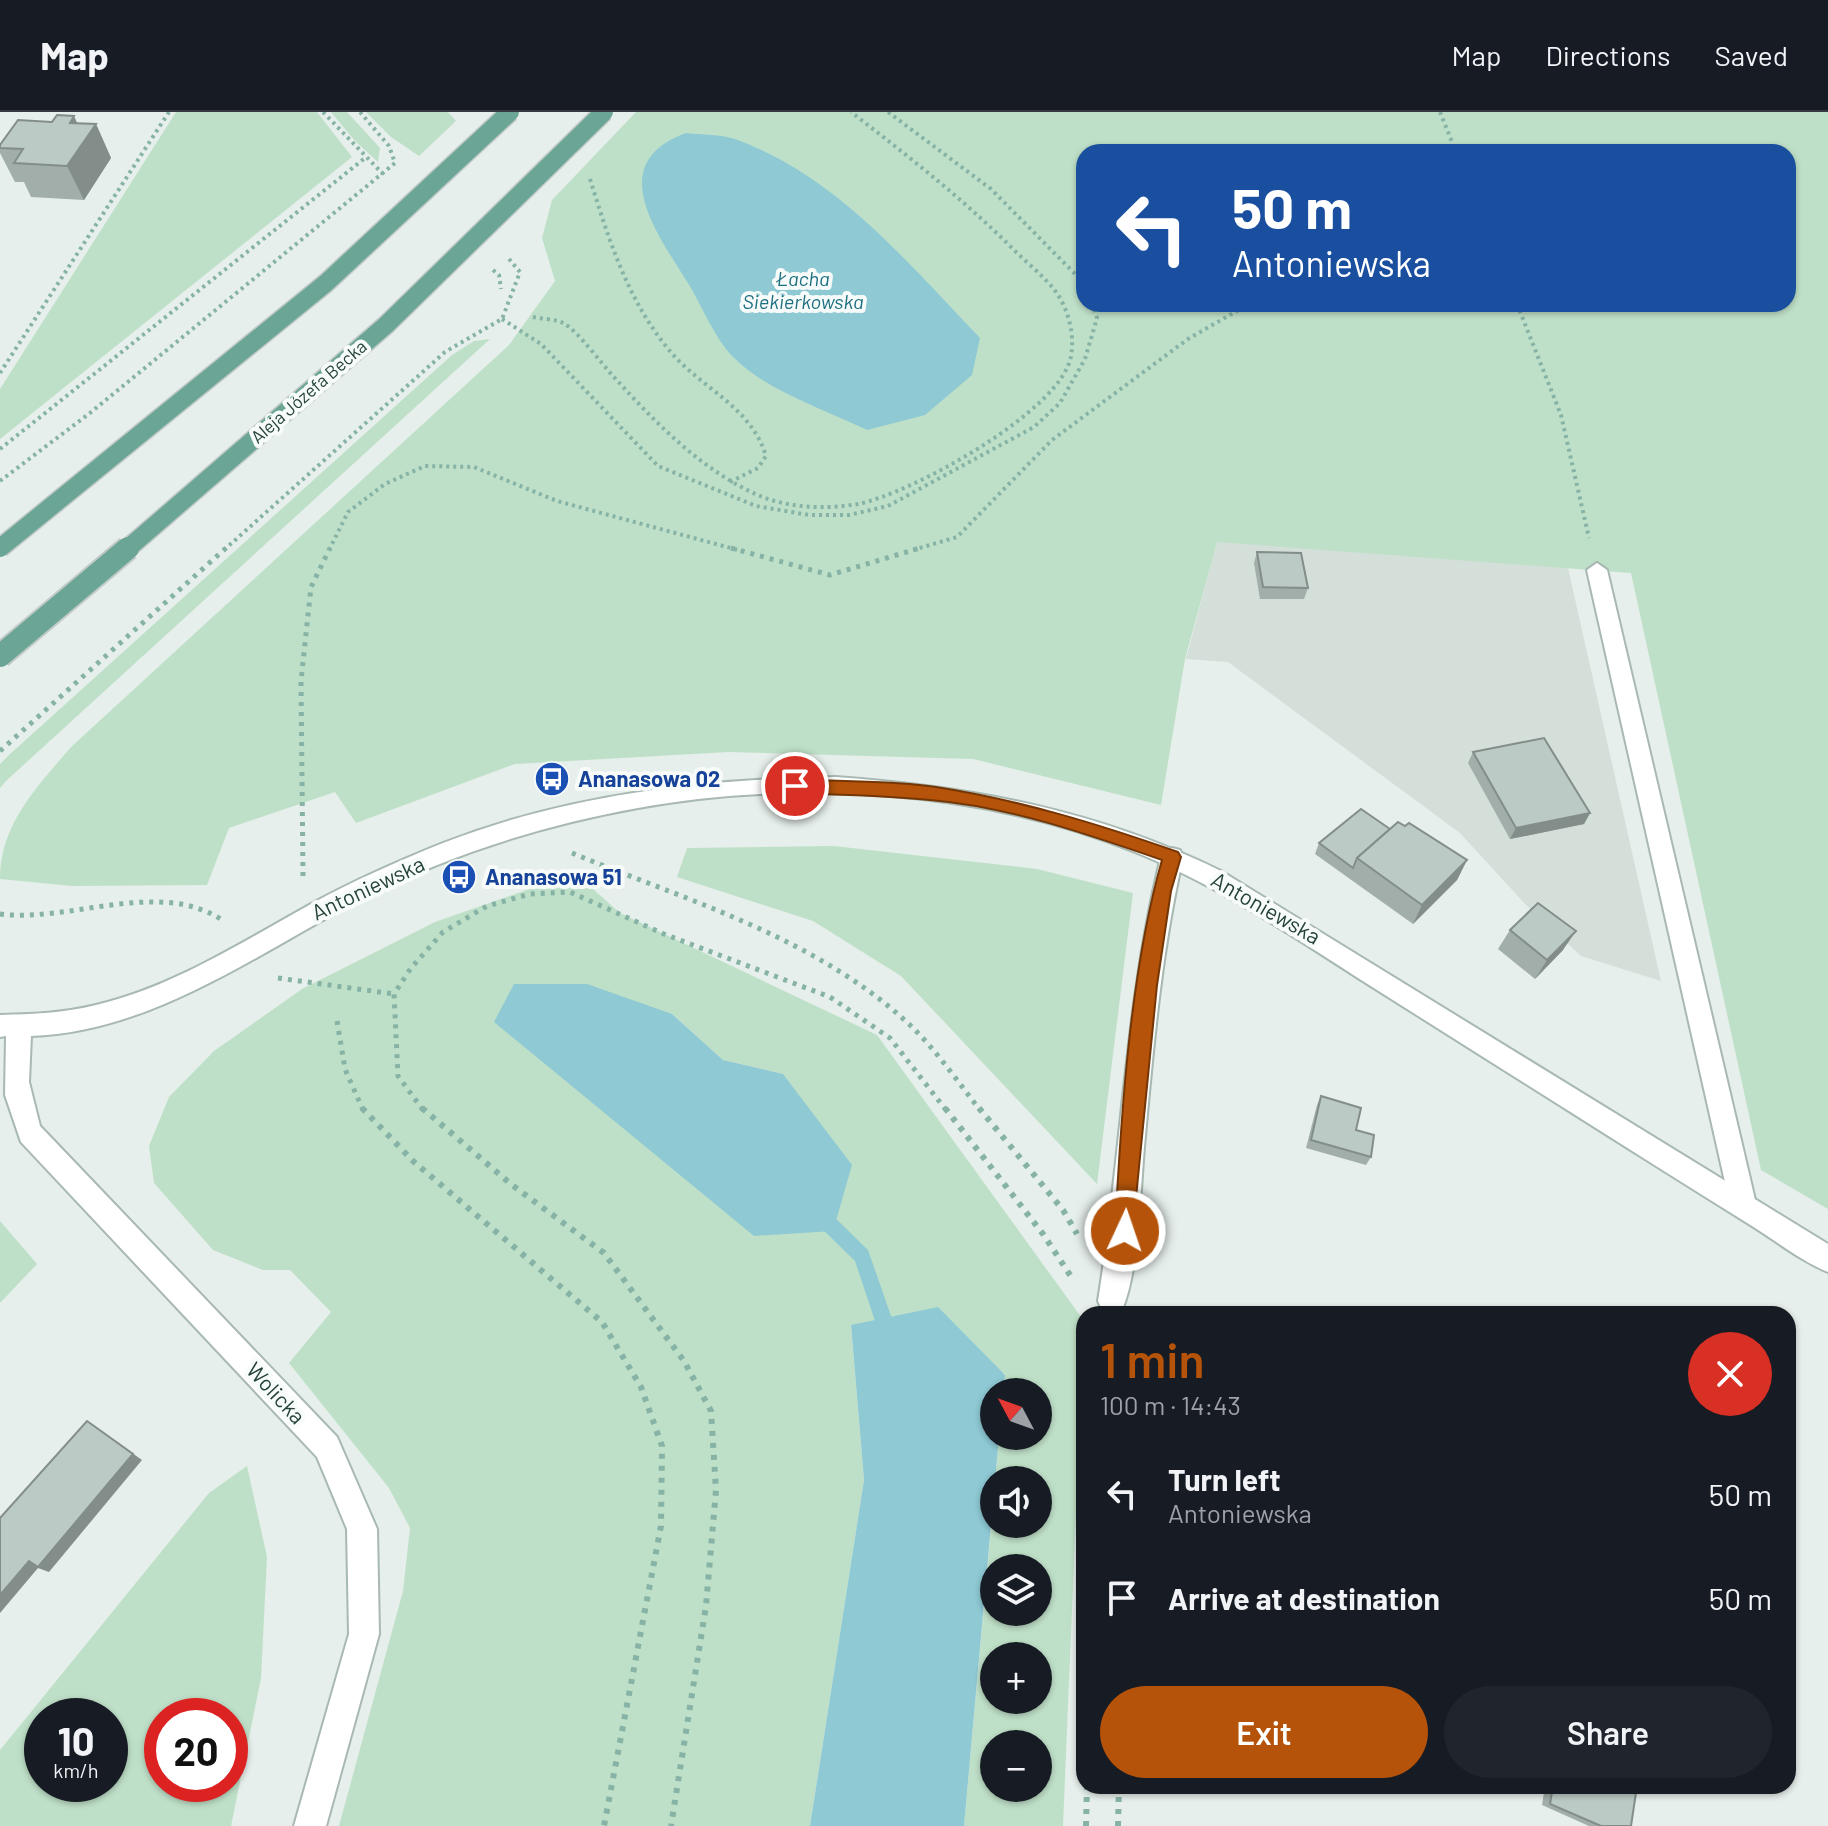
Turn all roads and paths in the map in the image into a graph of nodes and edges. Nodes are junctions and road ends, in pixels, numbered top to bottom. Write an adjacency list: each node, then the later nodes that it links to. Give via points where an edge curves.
1 (169, 112): 18 (path)
2 (323, 112): 19 (path, via 365,158)
3 (360, 112): 20 (path, via 389,146 395,163)
4 (510, 112): 22 (main road, bridge, via 235,358)
5 (604, 112): 24 (main road, Aleja Józefa Becka, bridge, via 453,263 333,372)
6 (851, 112): 21 (path, via 962,198 1055,291 1066,309 1073,340 1068,368 1018,423 896,493 828,508 787,504)
7 (888, 112): 11 (path, via 991,189)
8 (1440, 112): 9 (path)
9 (1453, 144)
10 (587, 168): 21 (path, via 619,265 647,320 682,364 763,441 766,456 758,468)
11 (1076, 275)
12 (518, 283): 17 (path)
13 (1095, 312): 17 (path, via 1085,359 1060,403 1034,427 888,506 849,515 756,506 658,466 541,344)
14 (1235, 312): 29 (path, via 1188,339 1052,440 957,537 830,575 557,501 474,467 425,466 385,484 348,512 311,587 301,681)
15 (1520, 312): 23 (path, via 1561,415)
16 (533, 317): 21 (path, via 564,323 700,463)
17 (502, 319): 25 (path, via 445,352)
18 (0, 373)
19 (0, 449)
20 (0, 481)
21 (729, 482)
22 (0, 548)
23 (1597, 570): 35 (street)
24 (0, 656)
25 (0, 751)
26 (560, 848): 38 (path, via 802,948 858,982 912,1027 1063,1210)
27 (1172, 857): 29 (street, Antoniewska, via 1072,822 932,793 738,788 587,809 517,827 381,879); 35 (street, Antoniewska, via 1307,931); 38 (street, via 1148,985 1129,1143 1125,1231)
28 (0, 914): 30 (path, via 46,916 174,903 206,909)
29 (304, 917): 34 (street, Antoniewska, via 161,994 62,1023)
30 (233, 931)
31 (265, 976): 32 (path)
32 (394, 994): 37 (path, via 443,932 487,906 530,894 570,892 830,997 890,1038 1043,1234); 43 (path, via 398,1076 425,1112 604,1253 684,1361 711,1411 716,1490 706,1606)
33 (337, 1021): 42 (path, via 345,1069 364,1112 413,1161 602,1322 641,1387 662,1446 661,1526)
34 (10, 1026): 41 (street, Wolicka, via 17,1108 30,1134 327,1447 362,1529 364,1634)
35 (1743, 1204): 36 (street, Antoniewska)
36 (1828, 1259)
37 (1074, 1282)
38 (1112, 1301)
39 (1087, 1794): 44 (path)
40 (1119, 1794): 45 (path)
41 (310, 1826)
42 (604, 1826)
43 (671, 1826)
44 (1086, 1826)
45 (1118, 1826)

